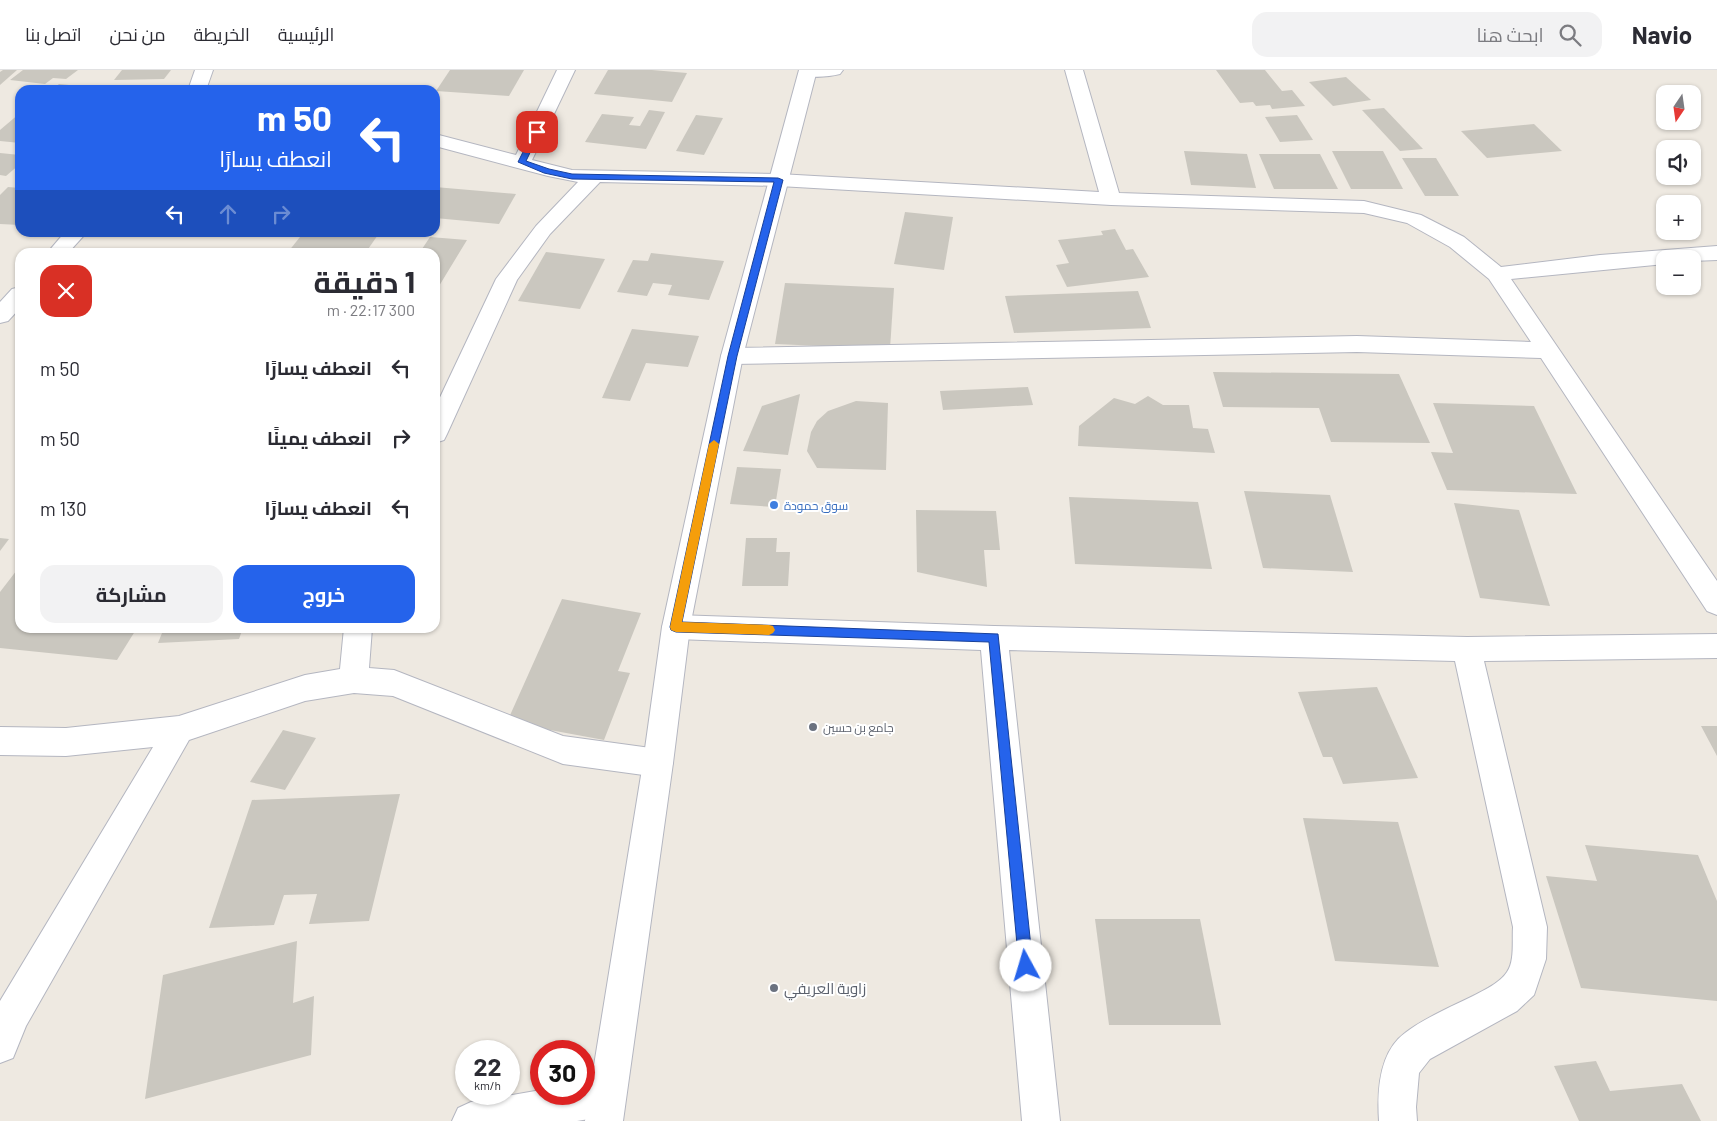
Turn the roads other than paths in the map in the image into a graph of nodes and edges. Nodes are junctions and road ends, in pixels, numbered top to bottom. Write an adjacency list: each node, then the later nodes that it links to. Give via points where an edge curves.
1 (204, 70): 6 (street)
2 (566, 70): 8 (street)
3 (834, 70): 5 (street)
4 (1074, 70): 11 (street)
5 (807, 71): 10 (street)
6 (199, 85)
7 (440, 141): 8 (street)
8 (522, 162): 9 (street, via 547,171)
9 (593, 178): 10 (street); 20 (street, via 542,230 507,279)
10 (778, 180): 11 (street); 19 (street)
11 (1111, 199): 15 (street, via 1364,207 1414,219 1458,242)
12 (72, 237): 13 (street)
13 (62, 248)
14 (1717, 253): 15 (street)
15 (1497, 274): 18 (street)
16 (15, 300): 17 (street)
17 (0, 316)
18 (1546, 350): 19 (street, via 1357,344); 21 (street)
19 (732, 356): 22 (street)
20 (440, 423)
21 (1717, 603)
22 (676, 627): 24 (street); 30 (street)
23 (358, 633): 27 (street)
24 (994, 638): 26 (street); 34 (street)
25 (1717, 646): 26 (street)
26 (1466, 649): 35 (street, via 1530,927 1529,959 1522,983 1504,998 1417,1046 1401,1066)
27 (354, 680): 28 (street, via 305,688); 30 (street, via 394,683 563,750)
28 (179, 730): 29 (street, via 66,742); 31 (street, via 12,1015)
29 (0, 741)
30 (658, 763): 32 (street)
31 (0, 1045)
32 (606, 1109): 33 (street)
33 (471, 1121)
34 (1041, 1121)
35 (1398, 1121)

